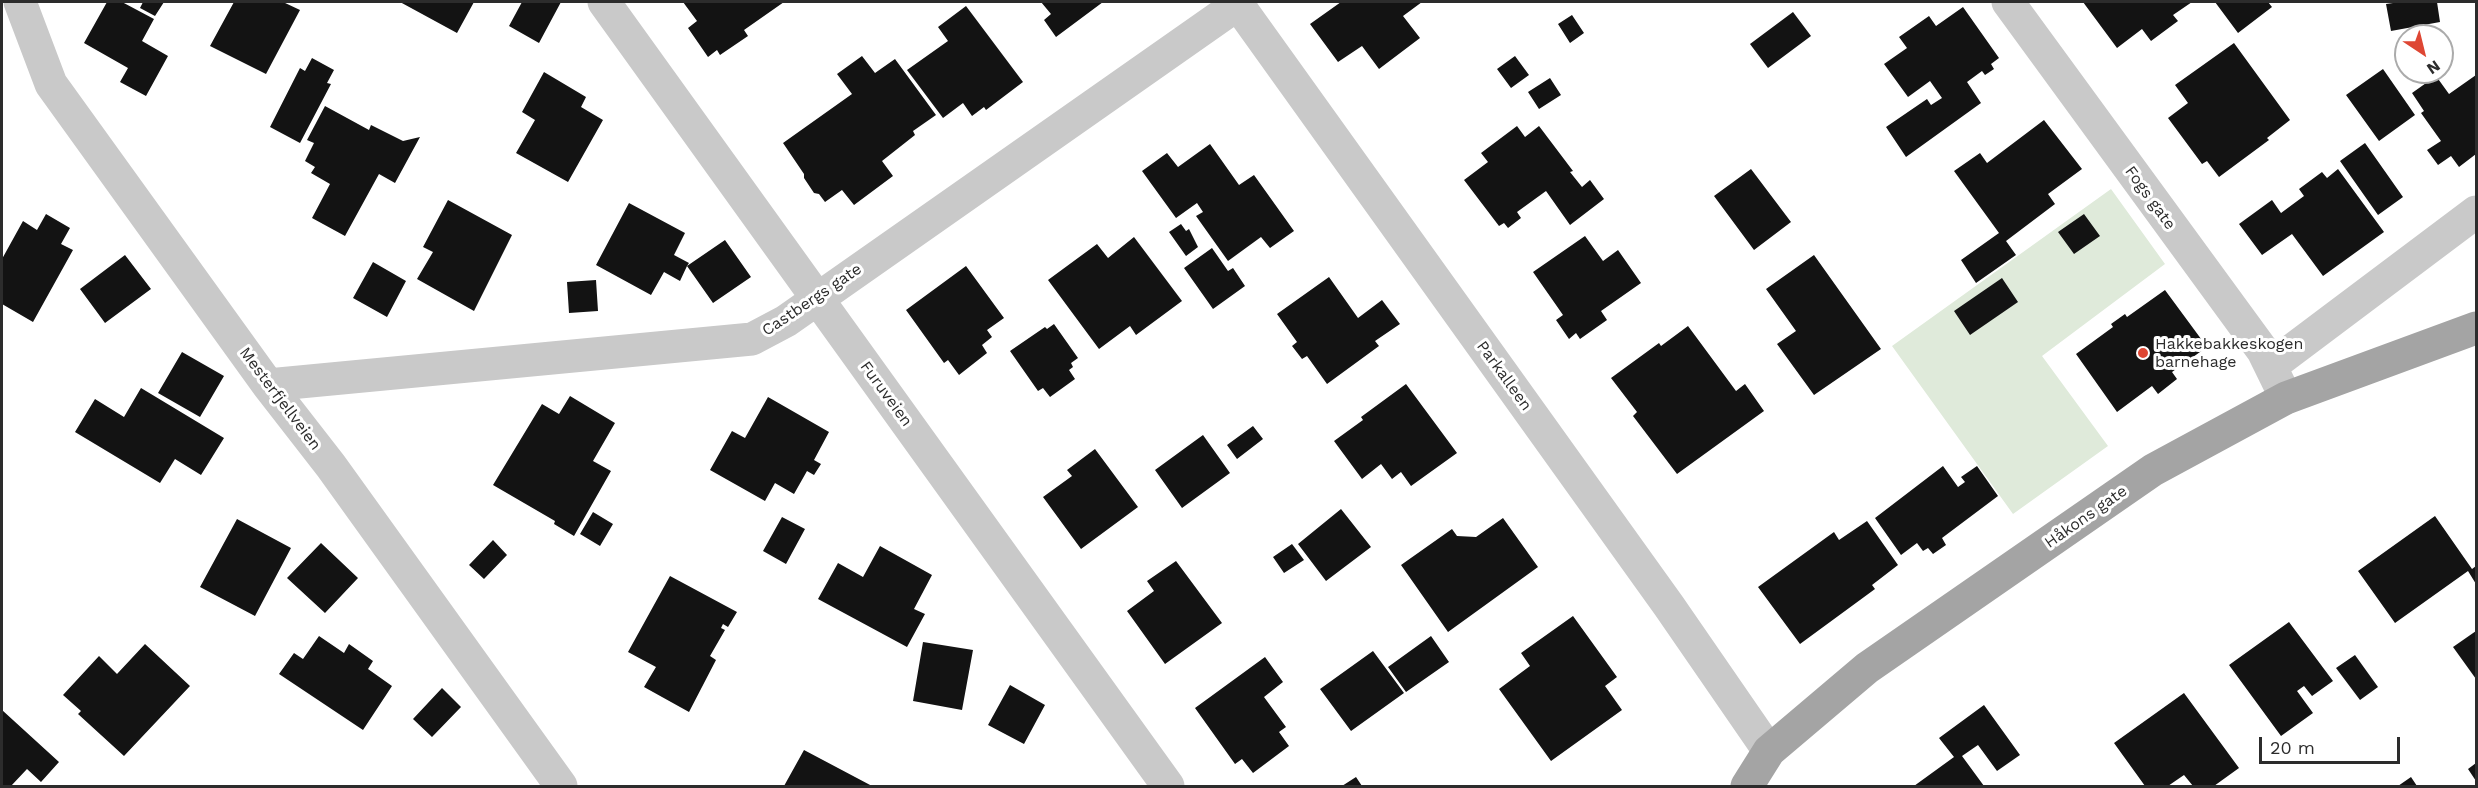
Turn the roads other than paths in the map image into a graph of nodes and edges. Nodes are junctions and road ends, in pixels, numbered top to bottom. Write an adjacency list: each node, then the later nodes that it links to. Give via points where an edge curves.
1 (20, 2): 9 (street, Mesterfjellveien, via 51,84)
2 (604, 2): 6 (street, Furuveien)
3 (1238, 2): 6 (street, Castbergs gate); 11 (street, Parkalleen)
4 (2008, 2): 8 (street, Fogs gate)
5 (2476, 212): 8 (street)
6 (817, 299): 9 (street, Castbergs gate, via 752,339); 13 (street, Furuveien)
7 (2476, 328): 10 (main road, Håkons gate)
8 (2271, 366): 10 (street, Fogs gate)
9 (268, 385): 12 (street, Mesterfjellveien)
10 (2286, 398): 11 (main road, Håkons gate, via 2153,470 1867,668)
11 (1769, 751): 14 (main road, Håkons gate)
12 (561, 786)
13 (1168, 786)
14 (1747, 786)

